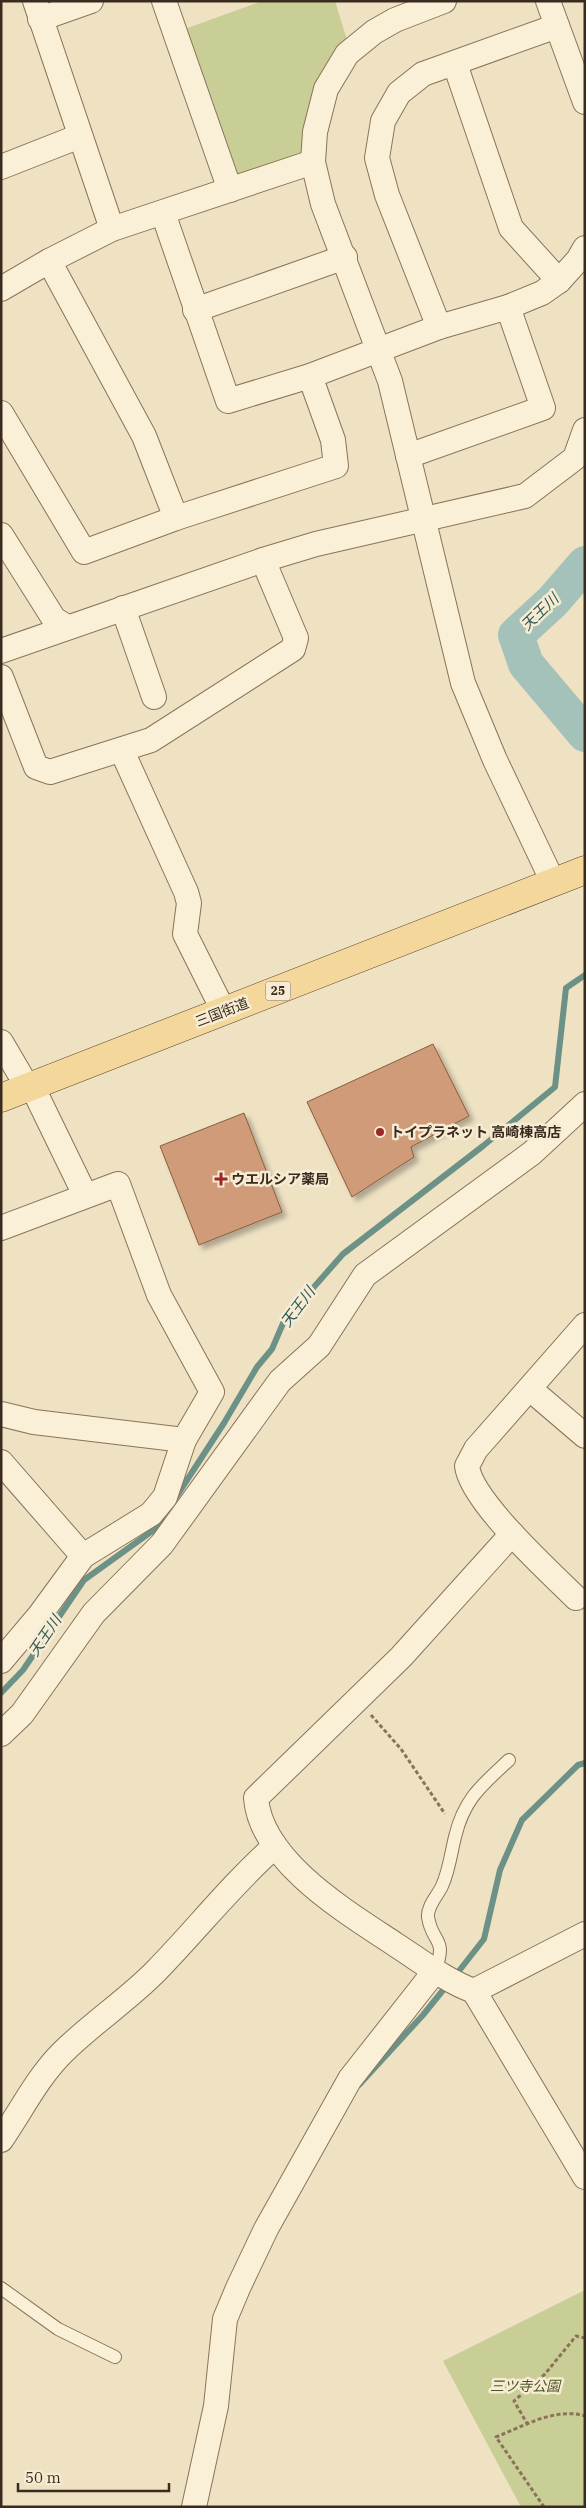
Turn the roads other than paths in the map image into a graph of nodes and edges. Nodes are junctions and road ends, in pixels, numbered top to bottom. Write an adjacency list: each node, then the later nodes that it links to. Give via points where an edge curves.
1 (91, 1): 5 (street)
2 (164, 1): 12 (street)
3 (548, 1): 6 (street)
4 (439, 2): 10 (street, via 395,20 347,54 326,89 315,132)
5 (37, 10): 9 (street)
6 (557, 26): 7 (street); 8 (street)
7 (455, 64): 18 (street, via 511,228); 22 (street, via 423,74 399,93 383,121 377,158 387,194)
8 (585, 102)
9 (80, 136): 11 (street); 14 (street)
10 (312, 162): 12 (street); 16 (street, via 323,204)
11 (1, 167)
12 (230, 190): 13 (street)
13 (163, 213): 14 (street); 21 (street)
14 (112, 229): 17 (street)
15 (585, 248): 18 (street)
16 (344, 257): 21 (street); 23 (street)
17 (49, 261): 19 (street); 28 (street, via 144,436)
18 (559, 281): 20 (street, via 542,293)
19 (1, 289)
20 (508, 306): 22 (street); 27 (street, via 543,408)
21 (195, 310): 24 (street, via 228,401)
22 (439, 327): 23 (street)
23 (380, 349): 24 (street); 27 (street)
24 (310, 376): 28 (street, via 333,440 336,466)
25 (1, 413): 28 (street, via 84,552)
26 (585, 430): 29 (street, via 575,458 525,496)
27 (408, 456): 29 (street)
28 (176, 518)
29 (422, 520): 31 (street, via 316,544); 39 (street, via 463,683 495,760)
30 (1, 536): 33 (street, via 54,619)
31 (263, 560): 32 (street); 37 (street, via 296,638 293,649 151,740)
32 (124, 608): 33 (street); 36 (street)
33 (67, 627): 34 (street)
34 (1, 651)
35 (1, 677): 37 (street, via 36,766 50,772)
36 (154, 697)
37 (122, 751): 40 (street, via 186,892 185,934)
38 (585, 870): 39 (main road, 25)
39 (554, 882): 40 (main road, 三国街道 / 25)
40 (224, 1012): 42 (main road, 三国街道 / 25)
41 (1, 1042): 42 (street)
42 (30, 1087): 43 (main road, 三国街道 / 25); 45 (street)
43 (1, 1098)
44 (585, 1104): 57 (street, via 532,1153 365,1276 319,1346 280,1381 162,1544 94,1612 27,1708)
45 (85, 1196): 46 (street); 51 (street, via 118,1184 159,1295 212,1392)
46 (1, 1228)
47 (585, 1325): 48 (street)
48 (530, 1389): 50 (street); 53 (street, via 476,1449 467,1466 472,1485)
49 (1, 1414): 51 (street, via 34,1422)
50 (585, 1436)
51 (184, 1440): 54 (street, via 165,1497 151,1514)
52 (1, 1462): 54 (street)
53 (512, 1534): 55 (street); 59 (street, via 401,1657 256,1798 257,1810)
54 (82, 1556): 56 (street, via 39,1616)
55 (576, 1598)
56 (1, 1661)
57 (1, 1734)
58 (509, 1760): 61 (lane, via 475,1791 456,1830 443,1885 428,1916 442,1946)
59 (275, 1846): 61 (street, via 330,1901); 63 (street, via 151,1976 63,2052 46,2071)
60 (585, 1934): 62 (street)
61 (435, 1971): 62 (street); 67 (street, via 350,2079 266,2229 238,2288 225,2319 216,2406)
62 (474, 1991): 64 (street)
63 (1, 2140)
64 (585, 2177)
65 (1, 2288): 66 (lane, via 58,2329)
66 (115, 2357)
67 (194, 2507)

